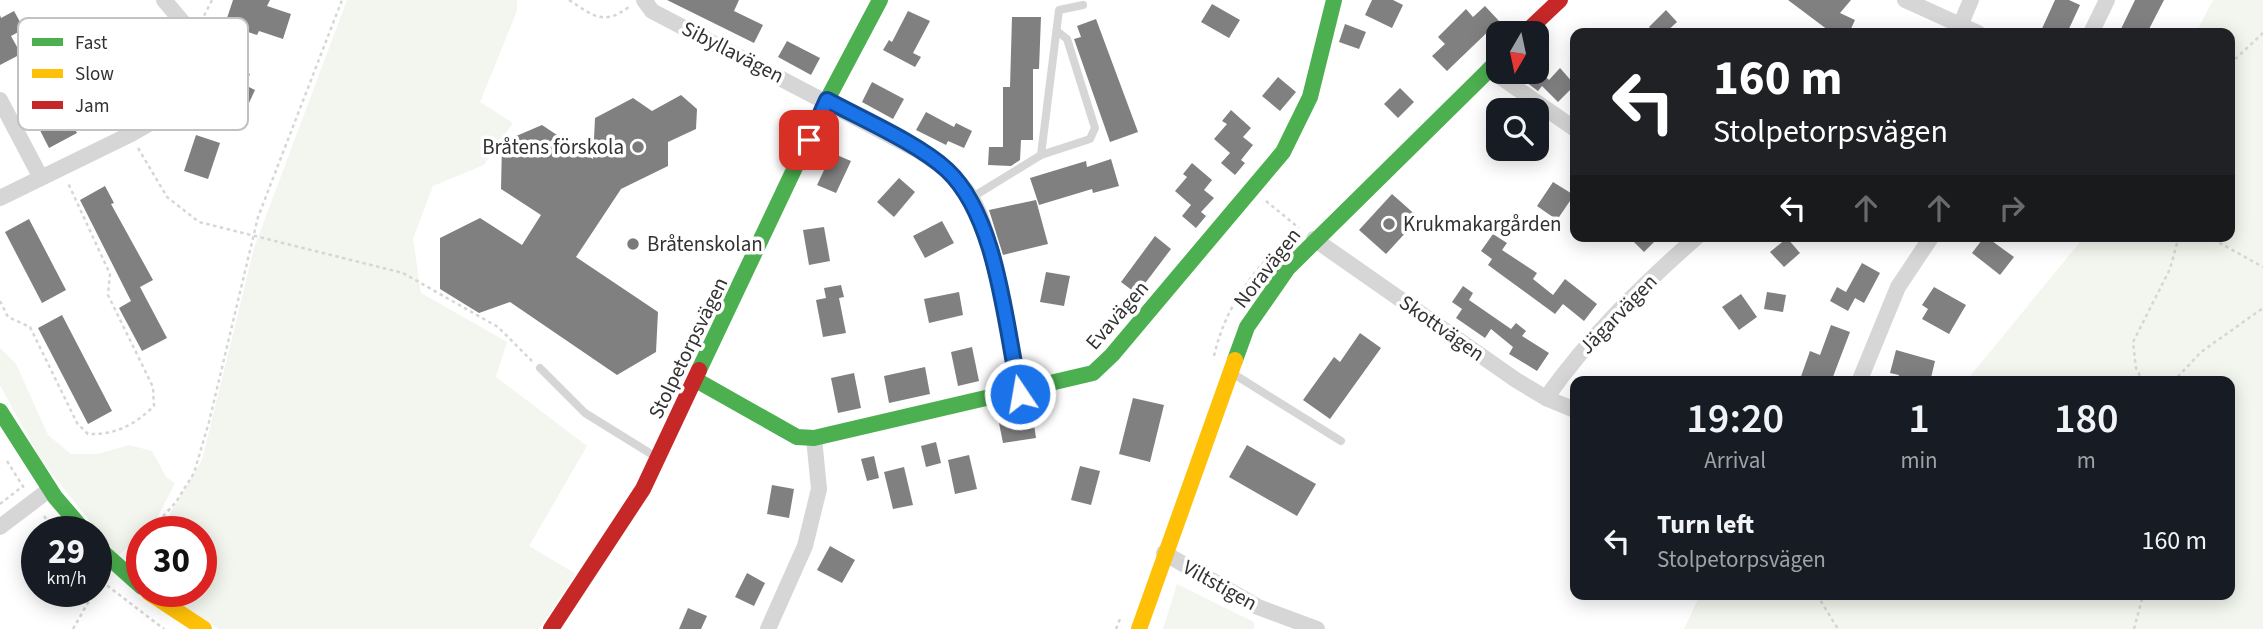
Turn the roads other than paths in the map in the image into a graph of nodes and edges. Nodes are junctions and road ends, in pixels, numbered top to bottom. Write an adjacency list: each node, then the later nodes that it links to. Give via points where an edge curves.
1 (164, 0): 10 (street)
2 (644, 0): 19 (street, Sibyllavägen, via 652,11)
3 (880, 0): 19 (street, Stolpetorpsvägen)
4 (1334, 0): 33 (street, Evavägen, via 1308,110 1283,152 1093,373)
5 (1560, 0): 11 (street)
6 (1905, 0): 12 (street)
7 (1971, 0): 13 (street)
8 (2107, 0): 14 (street)
9 (1083, 5): 15 (lane, via 1059,10)
10 (179, 18)
11 (1538, 21)
12 (1957, 28)
13 (1959, 28)
14 (2093, 28)
15 (1057, 30): 22 (lane); 22 (lane, via 1068,39 1095,128 1090,139)
16 (1486, 73): 26 (street, Noravägen)
17 (1518, 84): 20 (street, Noravägen)
18 (0, 100): 23 (street)
19 (827, 100): 25 (street, Sibyllavägen, via 944,168); 32 (street, Stolpetorpsvägen)
20 (1570, 125)
21 (138, 130): 23 (street)
22 (1041, 155): 25 (lane)
23 (40, 176): 24 (street)
24 (0, 198)
25 (971, 198): 33 (street, Sibyllavägen, via 990,249)
26 (1314, 239): 30 (street, Noravägen, via 1247,327); 34 (street, Skottvägen)
27 (1691, 242): 34 (street, Jägarvägen, via 1627,299)
28 (1928, 242): 31 (street, via 1898,287)
29 (540, 368): 39 (lane, via 599,424)
30 (1230, 371): 38 (lane); 43 (street, Noravägen)
31 (1861, 376)
32 (695, 380): 37 (street, via 797,436); 39 (street, Stolpetorpsvägen)
33 (1020, 394): 37 (street, Evavägen)
34 (1546, 398): 35 (street, Skottvägen)
35 (1570, 408)
36 (0, 411): 40 (street)
37 (814, 438): 49 (street, via 819,489 805,546)
38 (1341, 441)
39 (658, 458): 48 (street, Stolpetorpsvägen, via 643,489)
40 (50, 489): 41 (street); 42 (street)
41 (72, 516)
42 (0, 527)
43 (1164, 553): 50 (street, Noravägen); 51 (street, Viltstigen, via 1258,607)
44 (112, 560): 45 (street)
45 (126, 573)
46 (171, 607): 47 (street)
47 (204, 629)
48 (551, 629)
49 (768, 629)
50 (1139, 629)
51 (1317, 629)

